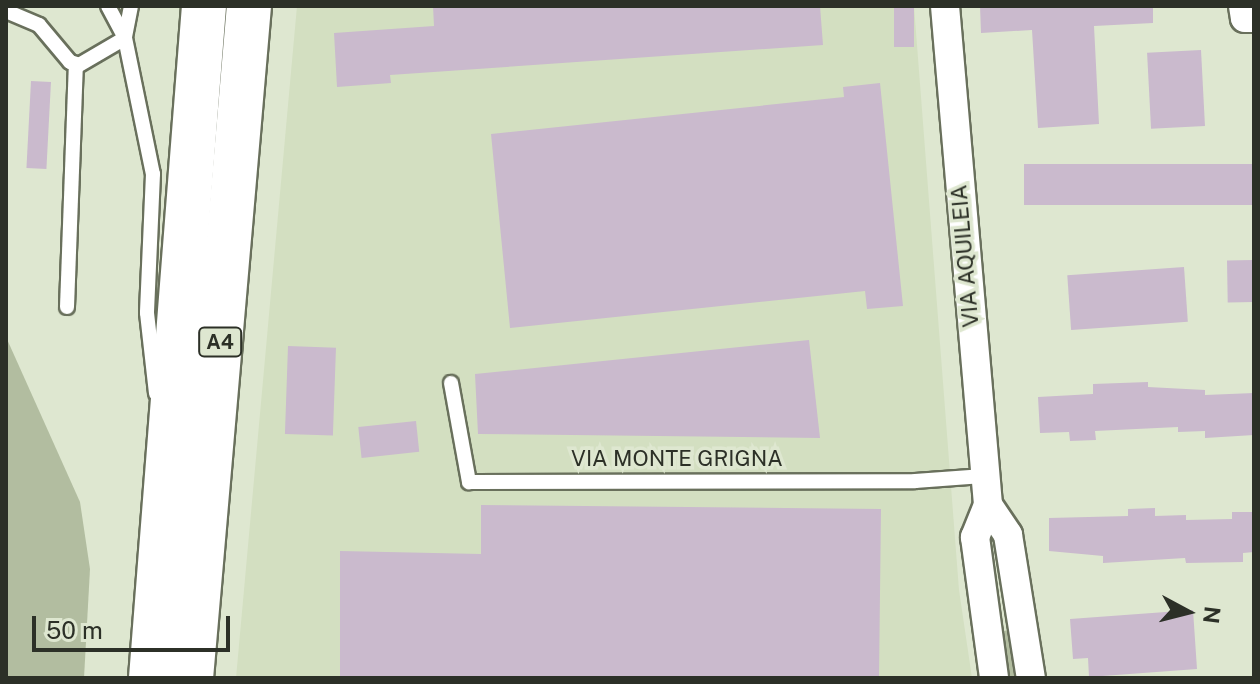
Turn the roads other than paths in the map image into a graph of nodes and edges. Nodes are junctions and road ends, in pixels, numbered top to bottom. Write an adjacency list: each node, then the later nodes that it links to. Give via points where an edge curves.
1 (108, 6): 9 (lane)
2 (131, 6): 9 (lane)
3 (204, 6): 13 (highway, A4)
4 (249, 6): 17 (highway, A4)
5 (945, 6): 14 (street, VIA AQUILEIA)
6 (1243, 6): 8 (street, via 1245,18)
7 (6, 11): 10 (lane, via 31,21)
8 (1254, 18)
9 (125, 38): 10 (lane); 13 (lane, via 153,174 148,335)
10 (76, 65): 11 (lane)
11 (67, 307)
12 (451, 383): 14 (lane, VIA MONTE GRIGNA, via 469,482 915,481)
13 (168, 456): 16 (highway, A4)
14 (985, 476): 15 (street, VIA AQUILEIA)
15 (988, 505): 18 (street, VIA AQUILEIA, via 975,537); 19 (street, VIA AQUILEIA, via 1008,535)
16 (151, 678)
17 (191, 678)
18 (994, 678)
19 (1031, 678)

